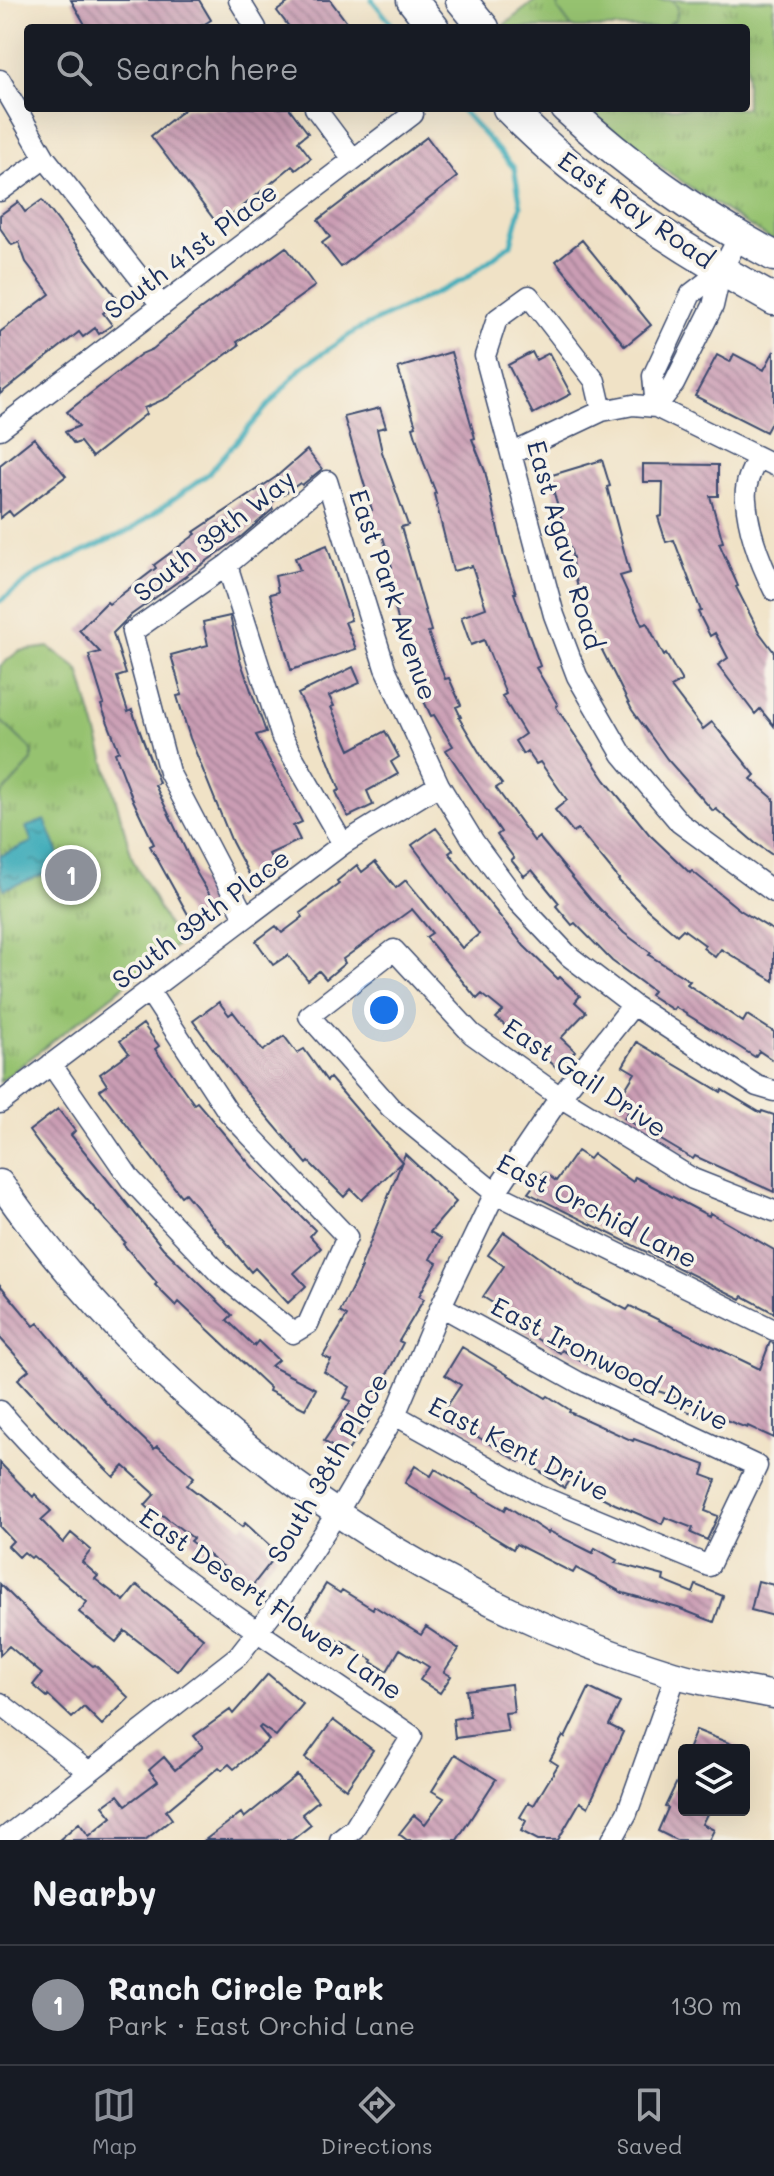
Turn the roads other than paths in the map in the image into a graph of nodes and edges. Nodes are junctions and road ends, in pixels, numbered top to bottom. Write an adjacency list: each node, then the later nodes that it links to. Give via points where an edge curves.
1 (239, 0): 4 (street)
2 (412, 0): 5 (main road)
3 (461, 0): 6 (main road)
4 (248, 24)
5 (431, 24)
6 (481, 24)
7 (0, 80): 12 (street)
8 (318, 112): 13 (street)
9 (512, 112): 17 (main road, East Ray Road, via 574,169)
10 (571, 112): 15 (main road, East Ray Road, via 647,176)
11 (413, 114): 13 (street, South 41st Place)
12 (45, 158): 14 (street); 19 (street)
13 (353, 159): 19 (street, South 41st Place)
14 (0, 191)
15 (739, 237): 16 (main road, East Ray Road); 17 (street)
16 (774, 256)
17 (721, 271): 18 (main road, East Ray Road); 20 (street, via 691,294 653,376)
18 (774, 300)
19 (162, 306): 22 (street, South 41st Place)
20 (656, 407): 21 (street); 24 (street)
21 (602, 411): 23 (street); 23 (street, East Agave Road, via 595,381 529,296 497,319 485,356)
22 (0, 429)
23 (511, 454): 30 (street, East Agave Road, via 554,615 577,676 622,754 680,823)
24 (766, 461): 27 (street, via 749,476 745,498)
25 (327, 481): 26 (street, South 39th Way); 28 (street, East Park Avenue, via 385,668)
26 (227, 565): 29 (street, via 282,738); 31 (street, South 39th Way, via 132,632 169,772)
27 (774, 590)
28 (439, 785): 29 (street, South 39th Place); 33 (street, East Park Avenue, via 518,902 569,956)
29 (343, 844): 31 (street, South 39th Place)
30 (774, 892)
31 (245, 917): 32 (street, South 39th Place)
32 (149, 991): 35 (street, South 39th Place); 35 (street, via 228,1112 347,1237 308,1324 293,1333 220,1274 131,1180)
33 (633, 1005): 36 (street, East Park Avenue, via 757,1086); 37 (street, South 38th Place)
34 (309, 1016): 37 (street, East Gail Drive, via 394,950 472,1034); 40 (street, East Orchid Lane, via 391,1108)
35 (51, 1064): 38 (street, South 39th Place)
36 (774, 1091)
37 (560, 1097): 40 (street, South 38th Place); 41 (street, East Gail Drive, via 693,1179)
38 (0, 1103)
39 (0, 1183): 46 (street, via 65,1269 134,1345 217,1423)
40 (495, 1193): 42 (street, South 38th Place); 43 (street, East Orchid Lane)
41 (774, 1211)
42 (441, 1306): 45 (street, South 38th Place); 47 (street, East Ironwood Drive, via 578,1382 757,1466)
43 (774, 1330)
44 (0, 1411): 48 (street, East Desert Flower Lane, via 102,1513 161,1563)
45 (395, 1415): 46 (street, South 38th Place); 47 (street, East Kent Drive, via 538,1495)
46 (337, 1513): 48 (street, South 38th Place); 49 (street, via 486,1599)
47 (709, 1566)
48 (259, 1632): 52 (street, South 38th Place, via 238,1656); 54 (street, East Desert Flower Lane, via 412,1736 354,1829)
49 (676, 1675): 50 (street); 55 (street, via 627,1813)
50 (774, 1695)
51 (0, 1703): 52 (street)
52 (89, 1772): 53 (street, South 38th Place)
53 (2, 1840)
54 (340, 1840)
55 (612, 1840)

